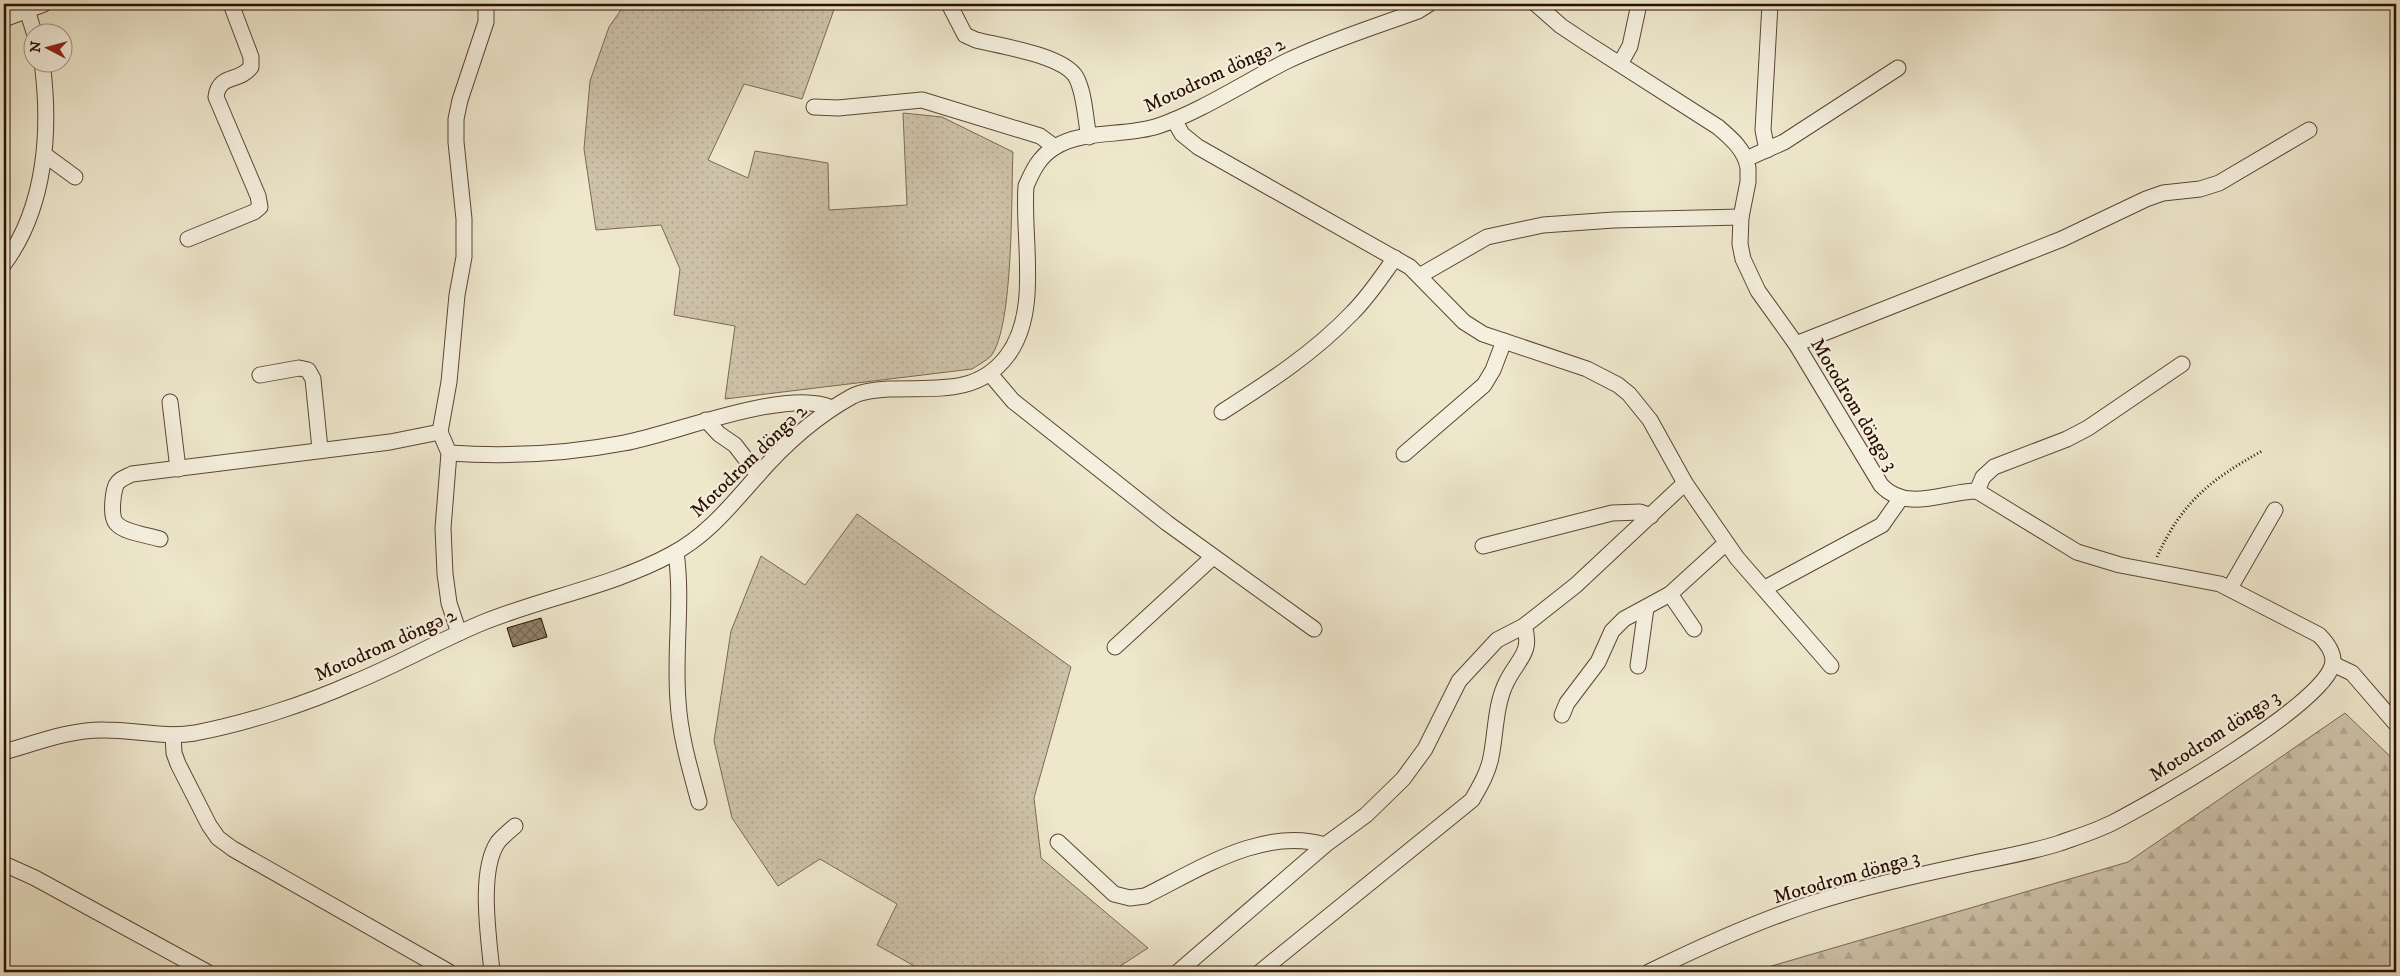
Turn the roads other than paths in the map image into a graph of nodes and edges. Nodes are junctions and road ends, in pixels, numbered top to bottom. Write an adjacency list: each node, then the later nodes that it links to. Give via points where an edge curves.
1 (44, 4): 9 (street)
2 (231, 4): 25 (street, via 251,58 251,67 246,74 222,82 216,97 260,207)
3 (486, 4): 38 (street, via 486,22 456,119 464,257)
4 (949, 4): 18 (street, via 965,35 1056,62 1075,75)
5 (1428, 4): 16 (street, Motodrom döngə 2, via 1418,11 1288,61)
6 (1536, 4): 12 (street, via 1561,26)
7 (1639, 4): 12 (street, via 1632,37)
8 (1770, 4): 20 (street, via 1764,122)
9 (27, 10): 10 (street); 11 (street)
10 (4, 19)
11 (31, 22)
12 (1620, 64): 22 (street, via 1718,127 1734,141)
13 (1898, 68): 20 (street)
14 (43, 72): 21 (street)
15 (814, 107): 19 (street, via 838,108 922,100 1040,136)
16 (1174, 120): 18 (street, Motodrom döngə 2, via 1139,131); 26 (street, via 1182,134 1198,147)
17 (2309, 130): 30 (street, via 2219,183 2146,199 2062,239)
18 (1088, 137): 19 (street, Motodrom döngə 2)
19 (1055, 147): 33 (street, Motodrom döngə 2, via 1042,157 1026,186 1026,309 1019,335 1009,354)
20 (1767, 150): 22 (street)
21 (45, 155): 23 (street); 27 (street, via 33,204 14,250)
22 (1746, 159): 24 (street, Motodrom döngə 3, via 1748,182)
23 (75, 178)
24 (1741, 218): 28 (street, via 1542,225 1487,237); 30 (street, Motodrom döngə 3, via 1740,244 1747,270)
25 (188, 239)
26 (1395, 258): 28 (street); 36 (street, via 1354,311 1310,353)
27 (4, 264)
28 (1420, 275): 29 (street, via 1464,322 1483,334)
29 (1504, 341): 41 (street, via 1484,385); 44 (street, via 1587,369 1630,394 1650,420)
30 (1796, 344): 46 (street, Motodrom döngə 3, via 1881,485 1888,493)
31 (2182, 364): 45 (street, via 2088,428 1994,467 1983,478)
32 (260, 375): 39 (street, via 299,368 308,370 313,378)
33 (991, 375): 35 (street, Motodrom döngə 2, via 963,386 856,394); 53 (street, via 1013,401)
34 (170, 402): 42 (street)
35 (832, 408): 37 (street, via 807,402); 43 (street, Motodrom döngə 2, via 808,426)
36 (1222, 412)
37 (706, 420): 40 (street, via 625,443 569,452 497,456); 43 (street, via 735,445)
38 (440, 432): 39 (street, via 390,442); 40 (street)
39 (320, 449): 42 (street)
40 (449, 454): 61 (street, via 443,528 445,574 449,602)
41 (1404, 454)
42 (178, 469): 49 (street, via 132,474 116,484 113,516 116,524)
43 (758, 474): 52 (street, Motodrom döngə 2, via 713,524)
44 (1685, 484): 48 (street); 50 (street)
45 (1977, 491): 46 (street, Motodrom döngə 3, via 1916,500); 55 (street, via 2077,552 2120,565 2207,580)
46 (1901, 498): 54 (street, via 1882,525)
47 (2275, 510): 55 (street)
48 (1651, 516): 51 (street, via 1640,512 1612,513); 58 (street)
49 (160, 539)
50 (1726, 543): 54 (street); 56 (street)
51 (1483, 546)
52 (676, 552): 61 (street, Motodrom döngə 2, via 628,574); 70 (street, via 680,582 678,701 685,750)
53 (1214, 557): 59 (street); 62 (street)
54 (1766, 588): 65 (street)
55 (2230, 588): 63 (street, via 2319,635 2330,648)
56 (1670, 594): 57 (street); 60 (street)
57 (1646, 608): 64 (street); 66 (street, via 1624,619 1612,631 1598,662 1567,703)
58 (1524, 626): 73 (street, via 1497,640 1459,681 1425,749 1403,779 1366,815); 79 (street, via 1527,648 1500,697 1491,759 1472,800)
59 (1314, 629)
60 (1694, 629)
61 (459, 633): 68 (street, Motodrom döngə 2, via 354,683 292,706 221,727)
62 (1116, 647)
63 (2333, 664): 67 (street, via 2352,672); 80 (street, Motodrom döngə 3, via 2322,684 2247,744 2111,823 2060,843 1867,887 1807,905 1723,937)
64 (1638, 666)
65 (1831, 666)
66 (1562, 715)
67 (2396, 724)
68 (173, 735): 69 (street, Motodrom döngə 2, via 84,731); 76 (street, via 178,764 218,838)
69 (4, 752)
70 (700, 802)
71 (514, 826): 77 (street, via 498,843 489,874 486,907)
72 (1058, 842): 73 (street, via 1114,894 1130,898 1145,896 1245,849 1291,840 1310,840)
73 (1325, 845): 78 (street)
74 (4, 864): 75 (street)
75 (207, 972)
76 (449, 972)
77 (492, 972)
78 (1178, 972)
79 (1260, 972)
80 (1649, 972)

